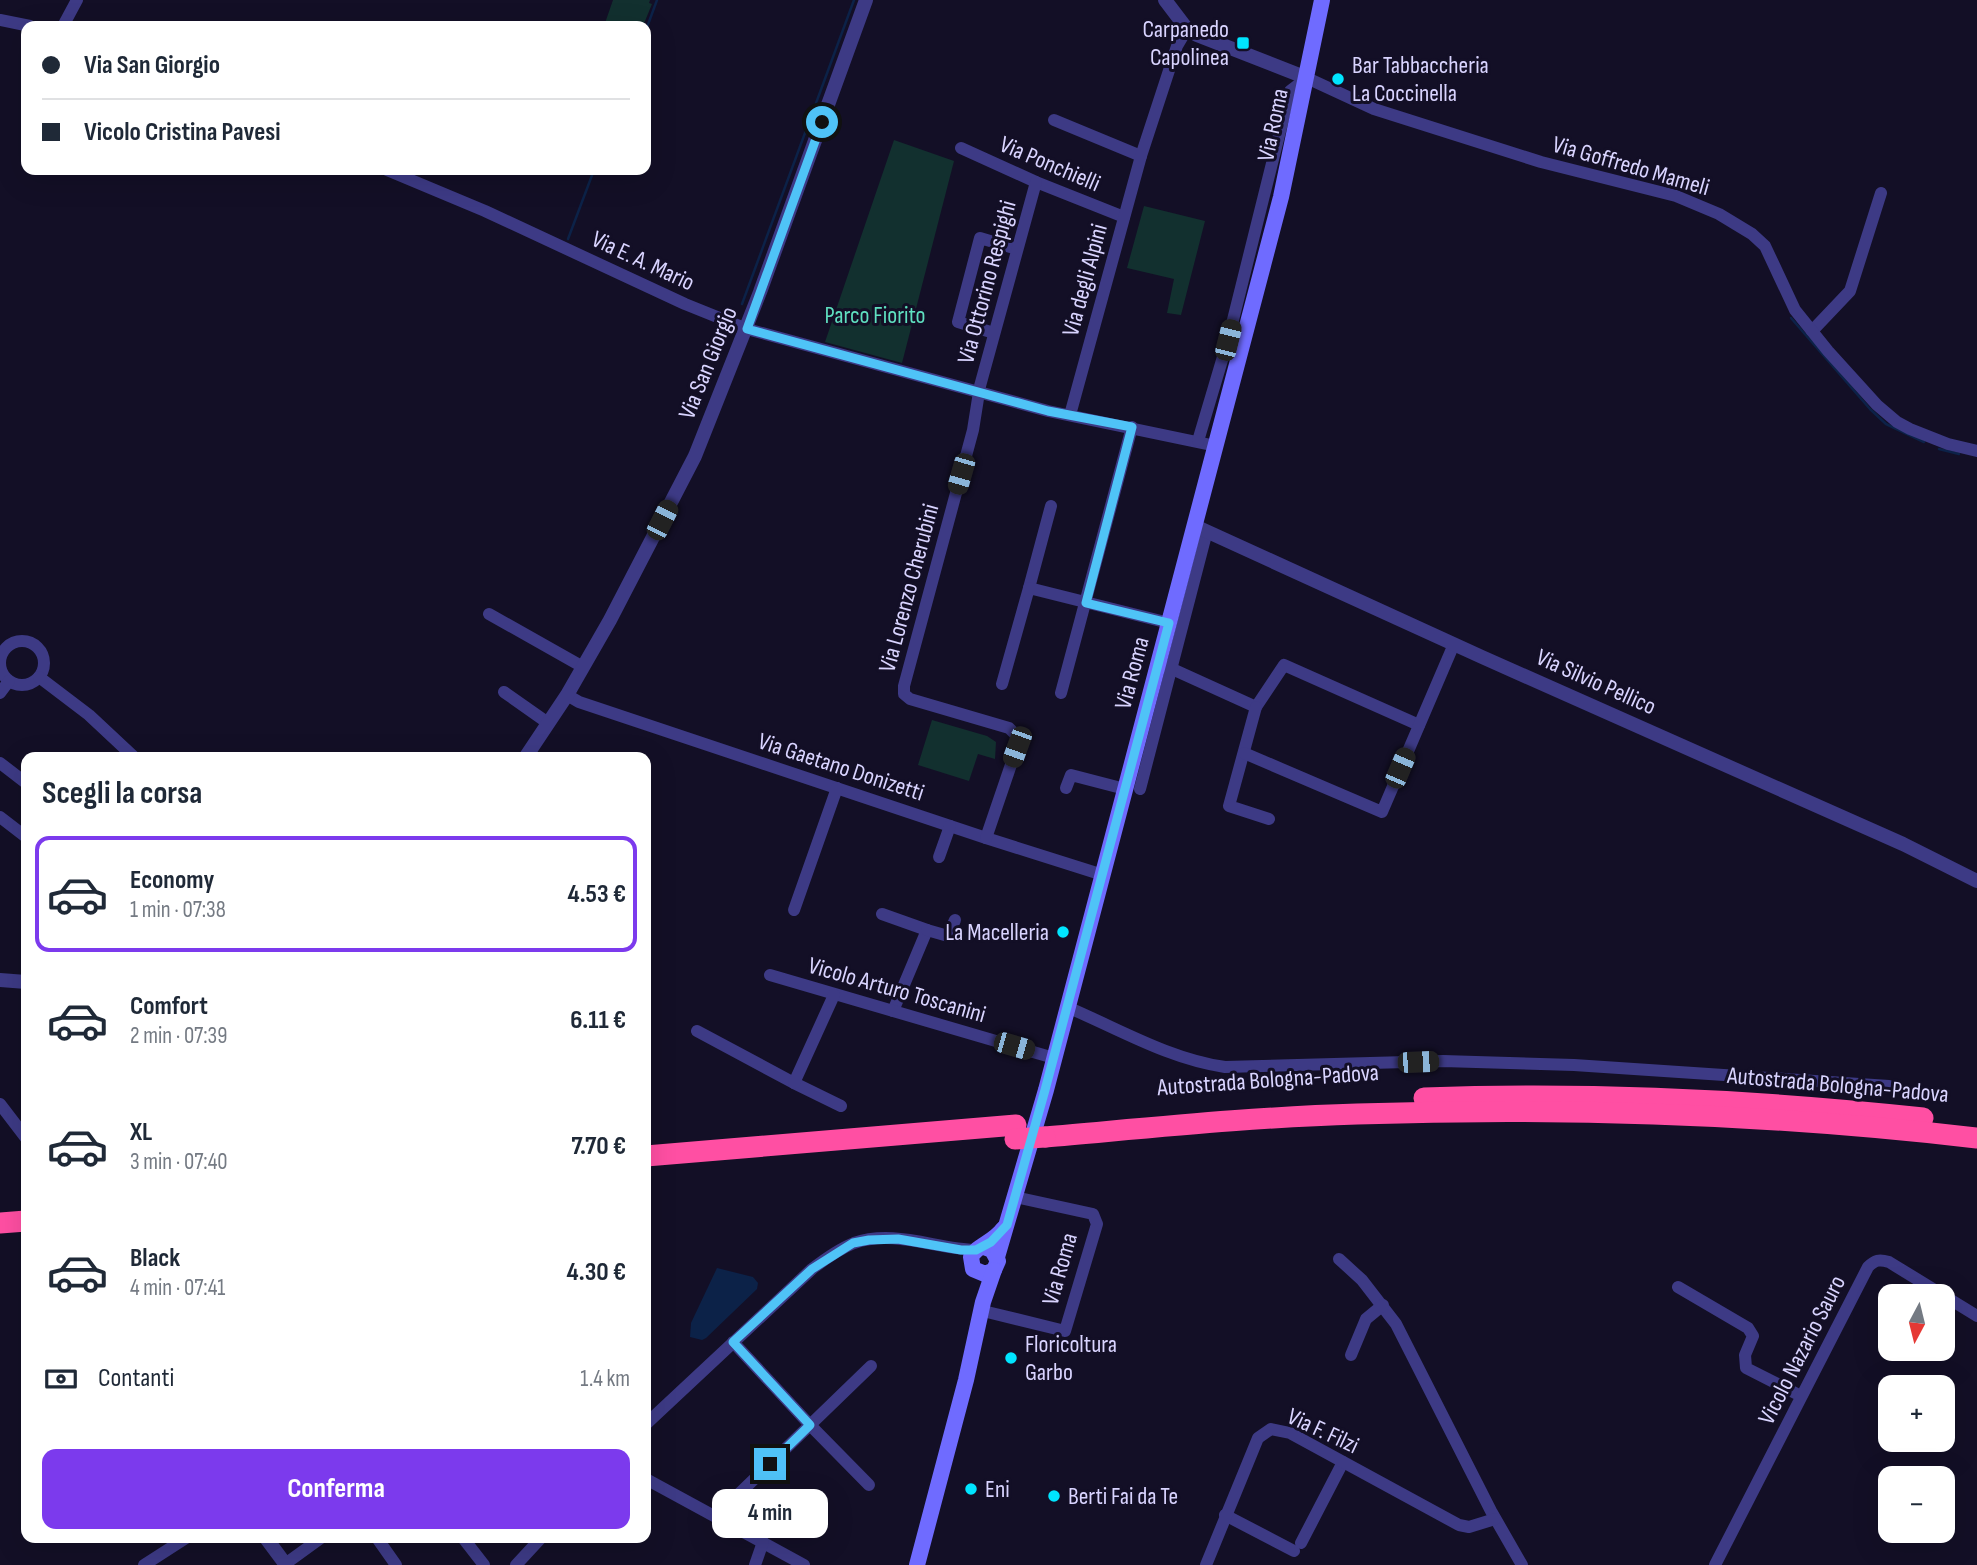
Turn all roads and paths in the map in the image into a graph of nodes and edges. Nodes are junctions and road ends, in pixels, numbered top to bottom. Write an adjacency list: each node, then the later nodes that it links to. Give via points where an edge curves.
1 (77, 0): 6 (street)
2 (866, 0): 18 (street, Via San Giorgio)
3 (1165, 0): 8 (street)
4 (1322, 0): 9 (main road, Via Roma)
5 (0, 20): 7 (street)
6 (66, 21)
7 (21, 24)
8 (1187, 29): 9 (street); 12 (street, Via degli Alpini, via 1177,46)
9 (1307, 78): 19 (street, Via Goffredo Mameli, via 1374,109 1541,162 1676,196 1719,214 1765,246 1795,310); 24 (street, Via Roma, via 1290,91); 25 (main road, Via Roma)
10 (1054, 120): 12 (street)
11 (961, 148): 14 (street, Via Ponchielli)
12 (1141, 156): 16 (street, Via degli Alpini)
13 (399, 175): 18 (street, Via E. A. Mario)
14 (1036, 183): 16 (street, Via Ponchielli); 17 (street, Via Ottorino Respighi)
15 (1881, 193): 19 (street, via 1850,291)
16 (1124, 217): 22 (street, Via degli Alpini)
17 (1017, 249): 20 (street, Via Ottorino Respighi); 20 (street, via 979,238 958,322)
18 (747, 329): 21 (street, Via E. A. Mario); 36 (street, Via San Giorgio, via 695,456)
19 (1812, 331): 26 (street, Via Goffredo Mameli, via 1862,390 1897,422 1925,436)
20 (994, 333): 21 (street, Via Ottorino Respighi)
21 (980, 392): 22 (street, Via E. A. Mario); 59 (street, Via Lorenzo Cherubini, via 904,685 910,699 1009,728 1016,735 1017,747)
22 (1070, 415): 23 (street, Via E. A. Mario)
23 (1132, 427): 24 (street, Via E. A. Mario); 30 (street)
24 (1198, 442): 25 (street, Via E. A. Mario)
25 (1216, 446): 28 (main road, Via Roma)
26 (1977, 451)
27 (1051, 506): 29 (street)
28 (1201, 529): 32 (main road, Via Roma); 33 (street, Via Silvio Pellico); 35 (street, Via Roma)
29 (1029, 588): 30 (street); 39 (street)
30 (1086, 603): 32 (street); 42 (street)
31 (489, 614): 36 (street)
32 (1169, 623): 35 (main road, Via Roma)
33 (1454, 644): 46 (street); 62 (street, Via Silvio Pellico)
34 (1, 653): 37 (street, via 13,643 34,645 43,656); 38 (street, via 1,668)
35 (1165, 665): 44 (street); 54 (main road, Via Roma)
36 (583, 667): 43 (street, Via San Giorgio)
37 (39, 677): 38 (street, via 22,685); 47 (street)
38 (9, 681): 40 (street)
39 (1002, 684)
40 (0, 692)
41 (504, 692): 45 (street)
42 (1061, 693)
43 (567, 695): 45 (street, Via San Giorgio); 52 (street, Via Gaetano Donizetti)
44 (1256, 707): 46 (street, via 1284,664); 49 (street)
45 (548, 723): 48 (street, Via San Giorgio)
46 (1419, 725): 49 (street, via 1382,811)
47 (129, 752)
48 (529, 752)
49 (1244, 753): 56 (street, via 1229,806)
50 (0, 763): 51 (street)
51 (21, 779)
52 (837, 788): 57 (street, Via Gaetano Donizetti); 63 (street)
53 (1066, 788): 54 (street, via 1071,775)
54 (1133, 789): 61 (main road, Via Roma)
55 (0, 817): 58 (street)
56 (1269, 820)
57 (950, 825): 59 (street, Via Gaetano Donizetti); 60 (street)
58 (21, 833)
59 (986, 838): 61 (street, Via Gaetano Donizetti)
60 (939, 857)
61 (1103, 875): 71 (main road, Via Roma)
62 (1977, 881)
63 (794, 910)
64 (882, 914): 66 (street)
65 (955, 919): 66 (street, via 948,936)
66 (927, 930): 72 (street)
67 (770, 975): 70 (street, Vicolo Arturo Toscanini)
68 (0, 980): 69 (street)
69 (21, 982)
70 (834, 995): 72 (street, Vicolo Arturo Toscanini); 75 (street)
71 (1067, 1007): 74 (main road, Via Roma); 76 (street, via 1171,1054 1225,1067 1443,1061)
72 (893, 1011): 74 (street, Vicolo Arturo Toscanini)
73 (697, 1031): 75 (street)
74 (1054, 1058): 86 (main road, Via Roma)
75 (794, 1083): 78 (street)
76 (1889, 1086)
77 (0, 1104): 81 (street)
78 (841, 1106)
79 (1977, 1124): 80 (highway, Autostrada Bologna-Padova, via 1808,1106 1495,1095 1281,1104)
80 (1045, 1130): 82 (highway, Autostrada Bologna-Padova, bridge); 83 (highway, Autostrada Bologna-Padova, via 1498,1110 1643,1112)
81 (21, 1132)
82 (1015, 1132): 84 (highway, Autostrada Bologna-Padova); 85 (highway, Autostrada Bologna-Padova)
83 (1977, 1138)
84 (651, 1156)
85 (651, 1169)
86 (1015, 1197): 92 (main road, Via Roma, via 1007,1225); 97 (street, Via Roma, via 1093,1214 1097,1224 1065,1331)
87 (21, 1207): 88 (highway)
88 (0, 1209)
89 (21, 1221): 90 (highway)
90 (0, 1223)
91 (945, 1247): 92 (street); 94 (street); 99 (street, via 898,1239 853,1243 812,1269)
92 (988, 1256): 94 (main road, via 971,1257); 94 (main road, via 985,1275); 97 (main road, Via Roma)
93 (1339, 1259): 96 (street)
94 (974, 1269): 97 (main road, Via Roma, via 980,1278)
95 (1678, 1287): 102 (street, via 1748,1328 1753,1336 1745,1355 1746,1368)
96 (1383, 1305): 100 (street, via 1366,1319); 111 (street, via 1406,1341)
97 (983, 1306): 127 (main road, Via Roma)
98 (1977, 1316): 102 (street, Vicolo Nazario Sauro, via 1889,1262 1874,1261)
99 (733, 1342): 103 (street); 104 (street)
100 (1351, 1355)
101 (871, 1366): 104 (street)
102 (1801, 1396): 130 (street, Vicolo Nazario Sauro)
103 (651, 1419)
104 (810, 1425): 107 (street); 108 (street)
105 (1343, 1462): 109 (street, via 1297,1547); 109 (street, Via F. Filzi, via 1290,1433 1270,1429 1258,1438); 111 (street, Via F. Filzi, via 1459,1525 1469,1527)
106 (651, 1482): 110 (street)
107 (869, 1485)
108 (730, 1503): 110 (street); 112 (street)
109 (1225, 1515): 128 (street, Via F. Filzi)
110 (716, 1516): 112 (street)
111 (1495, 1519): 129 (street)
112 (732, 1525): 113 (street)
113 (763, 1542): 125 (street); 126 (street)
114 (178, 1543): 120 (street)
115 (270, 1543): 121 (street)
116 (314, 1543): 121 (street)
117 (381, 1543): 122 (street)
118 (467, 1543): 123 (street)
119 (536, 1543): 124 (street)
120 (144, 1565)
121 (285, 1565)
122 (396, 1565)
123 (484, 1565)
124 (516, 1565)
125 (755, 1565)
126 (804, 1565)
127 (917, 1565)
128 (1206, 1565)
129 (1522, 1565)
130 (1715, 1565)

